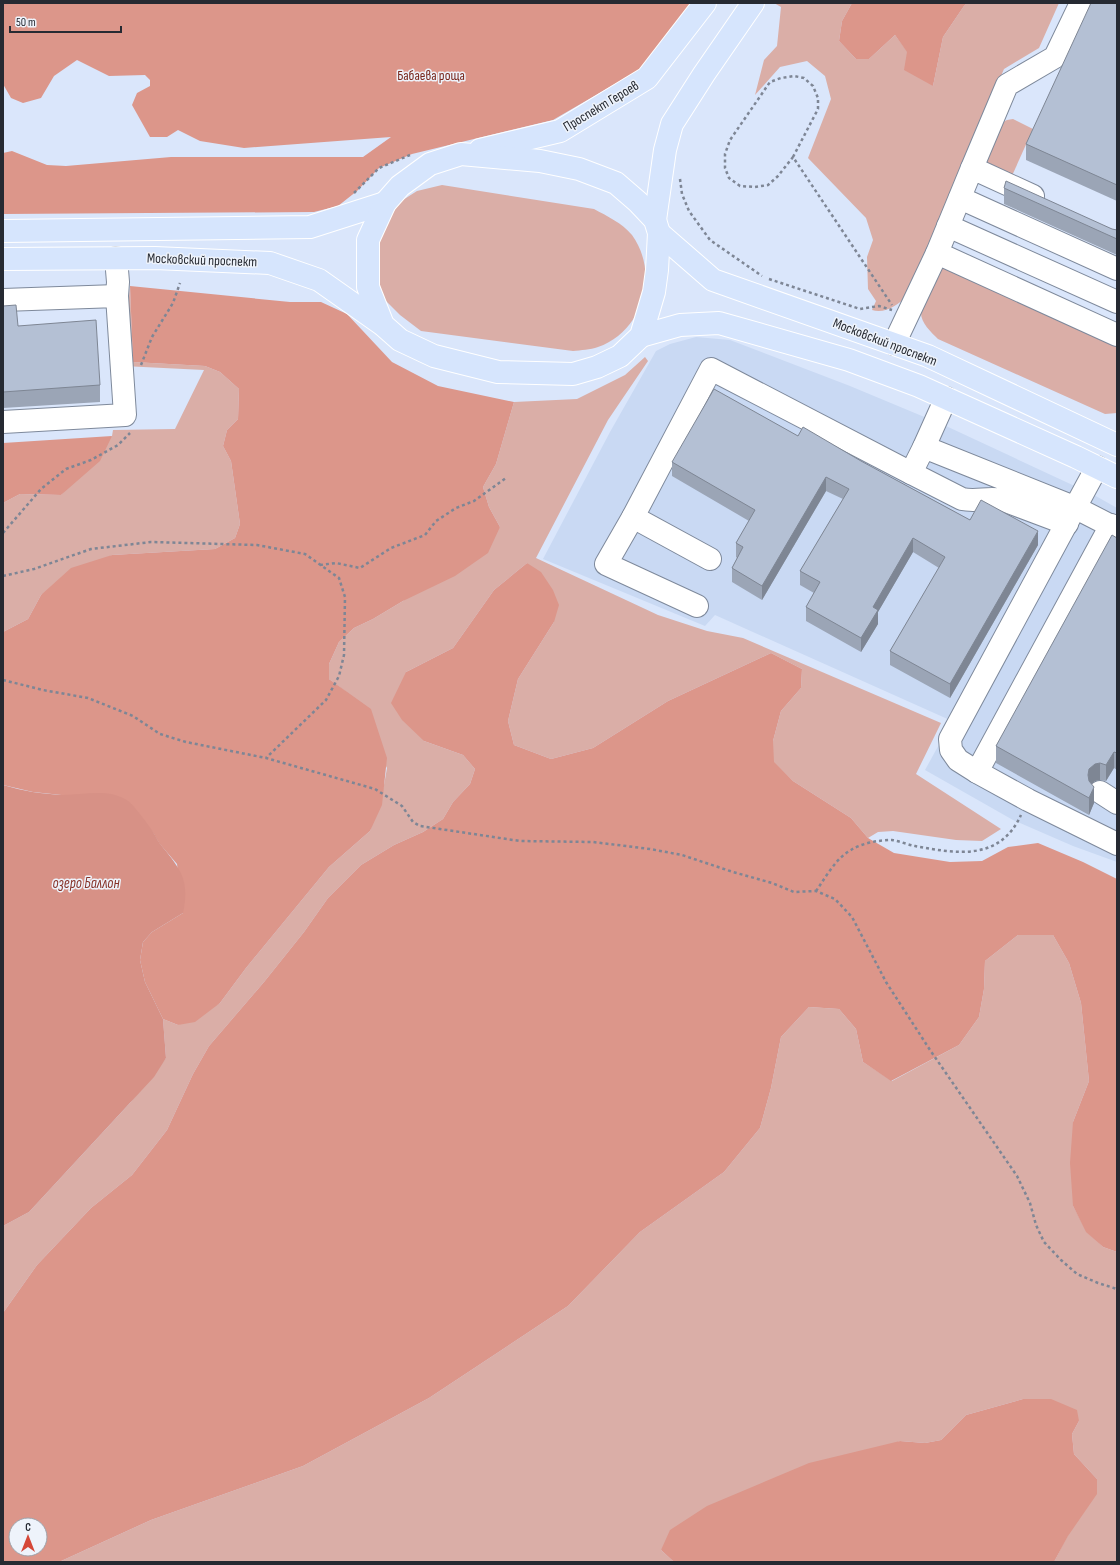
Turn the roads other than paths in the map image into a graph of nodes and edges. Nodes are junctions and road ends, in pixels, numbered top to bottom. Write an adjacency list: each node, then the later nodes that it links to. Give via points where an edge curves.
1 (705, 3): 4 (main road, Проспект Героев, via 647,78 560,131)
2 (753, 3): 10 (main road, via 672,124 665,150)
3 (1081, 3): 5 (lane, via 1055,57 1007,84)
4 (461, 154): 7 (main road, Проспект Героев, via 430,164 400,186); 10 (main road, Московский проспект, via 540,161 579,168 616,183 638,202)
5 (972, 168): 6 (lane); 8 (lane)
6 (960, 198): 9 (lane); 15 (lane)
7 (385, 203): 11 (main road, Московский проспект, via 310,227); 19 (main road, via 368,240 368,287)
8 (1052, 204)
9 (948, 226): 12 (lane); 18 (lane)
10 (657, 227): 20 (main road, via 654,292); 22 (main road, Московский проспект, via 713,280)
11 (3, 231)
12 (937, 253): 21 (lane); 22 (lane)
13 (116, 258): 14 (main road, Московский проспект); 16 (lane); 19 (main road, Московский проспект, via 270,263 319,280)
14 (3, 259)
15 (1117, 269)
16 (117, 296): 17 (lane); 24 (lane, via 126,415)
17 (3, 300)
18 (1117, 302)
19 (384, 325): 20 (main road, Московский проспект, via 400,340 434,356 498,372 573,374 597,367 620,356)
20 (641, 336): 23 (main road, Московский проспект, via 680,325 719,323 849,360)
21 (1117, 336)
22 (894, 344): 25 (main road, Московский проспект, via 928,356)
23 (946, 398): 26 (lane); 27 (main road, Московский проспект)
24 (3, 422)
25 (1117, 445)
26 (924, 447): 28 (lane); 30 (lane)
27 (1097, 467): 29 (main road, Московский проспект); 30 (lane)
28 (911, 473): 30 (lane, via 962,499 970,501 994,498); 31 (lane, via 711,369)
29 (1117, 477)
30 (1072, 516): 32 (lane); 35 (lane, via 950,739 951,750 958,760)
31 (633, 517): 33 (lane); 34 (lane, via 606,564)
32 (1114, 527): 35 (lane)
33 (710, 559)
34 (697, 606)
35 (977, 772): 36 (lane)
36 (1117, 844)

